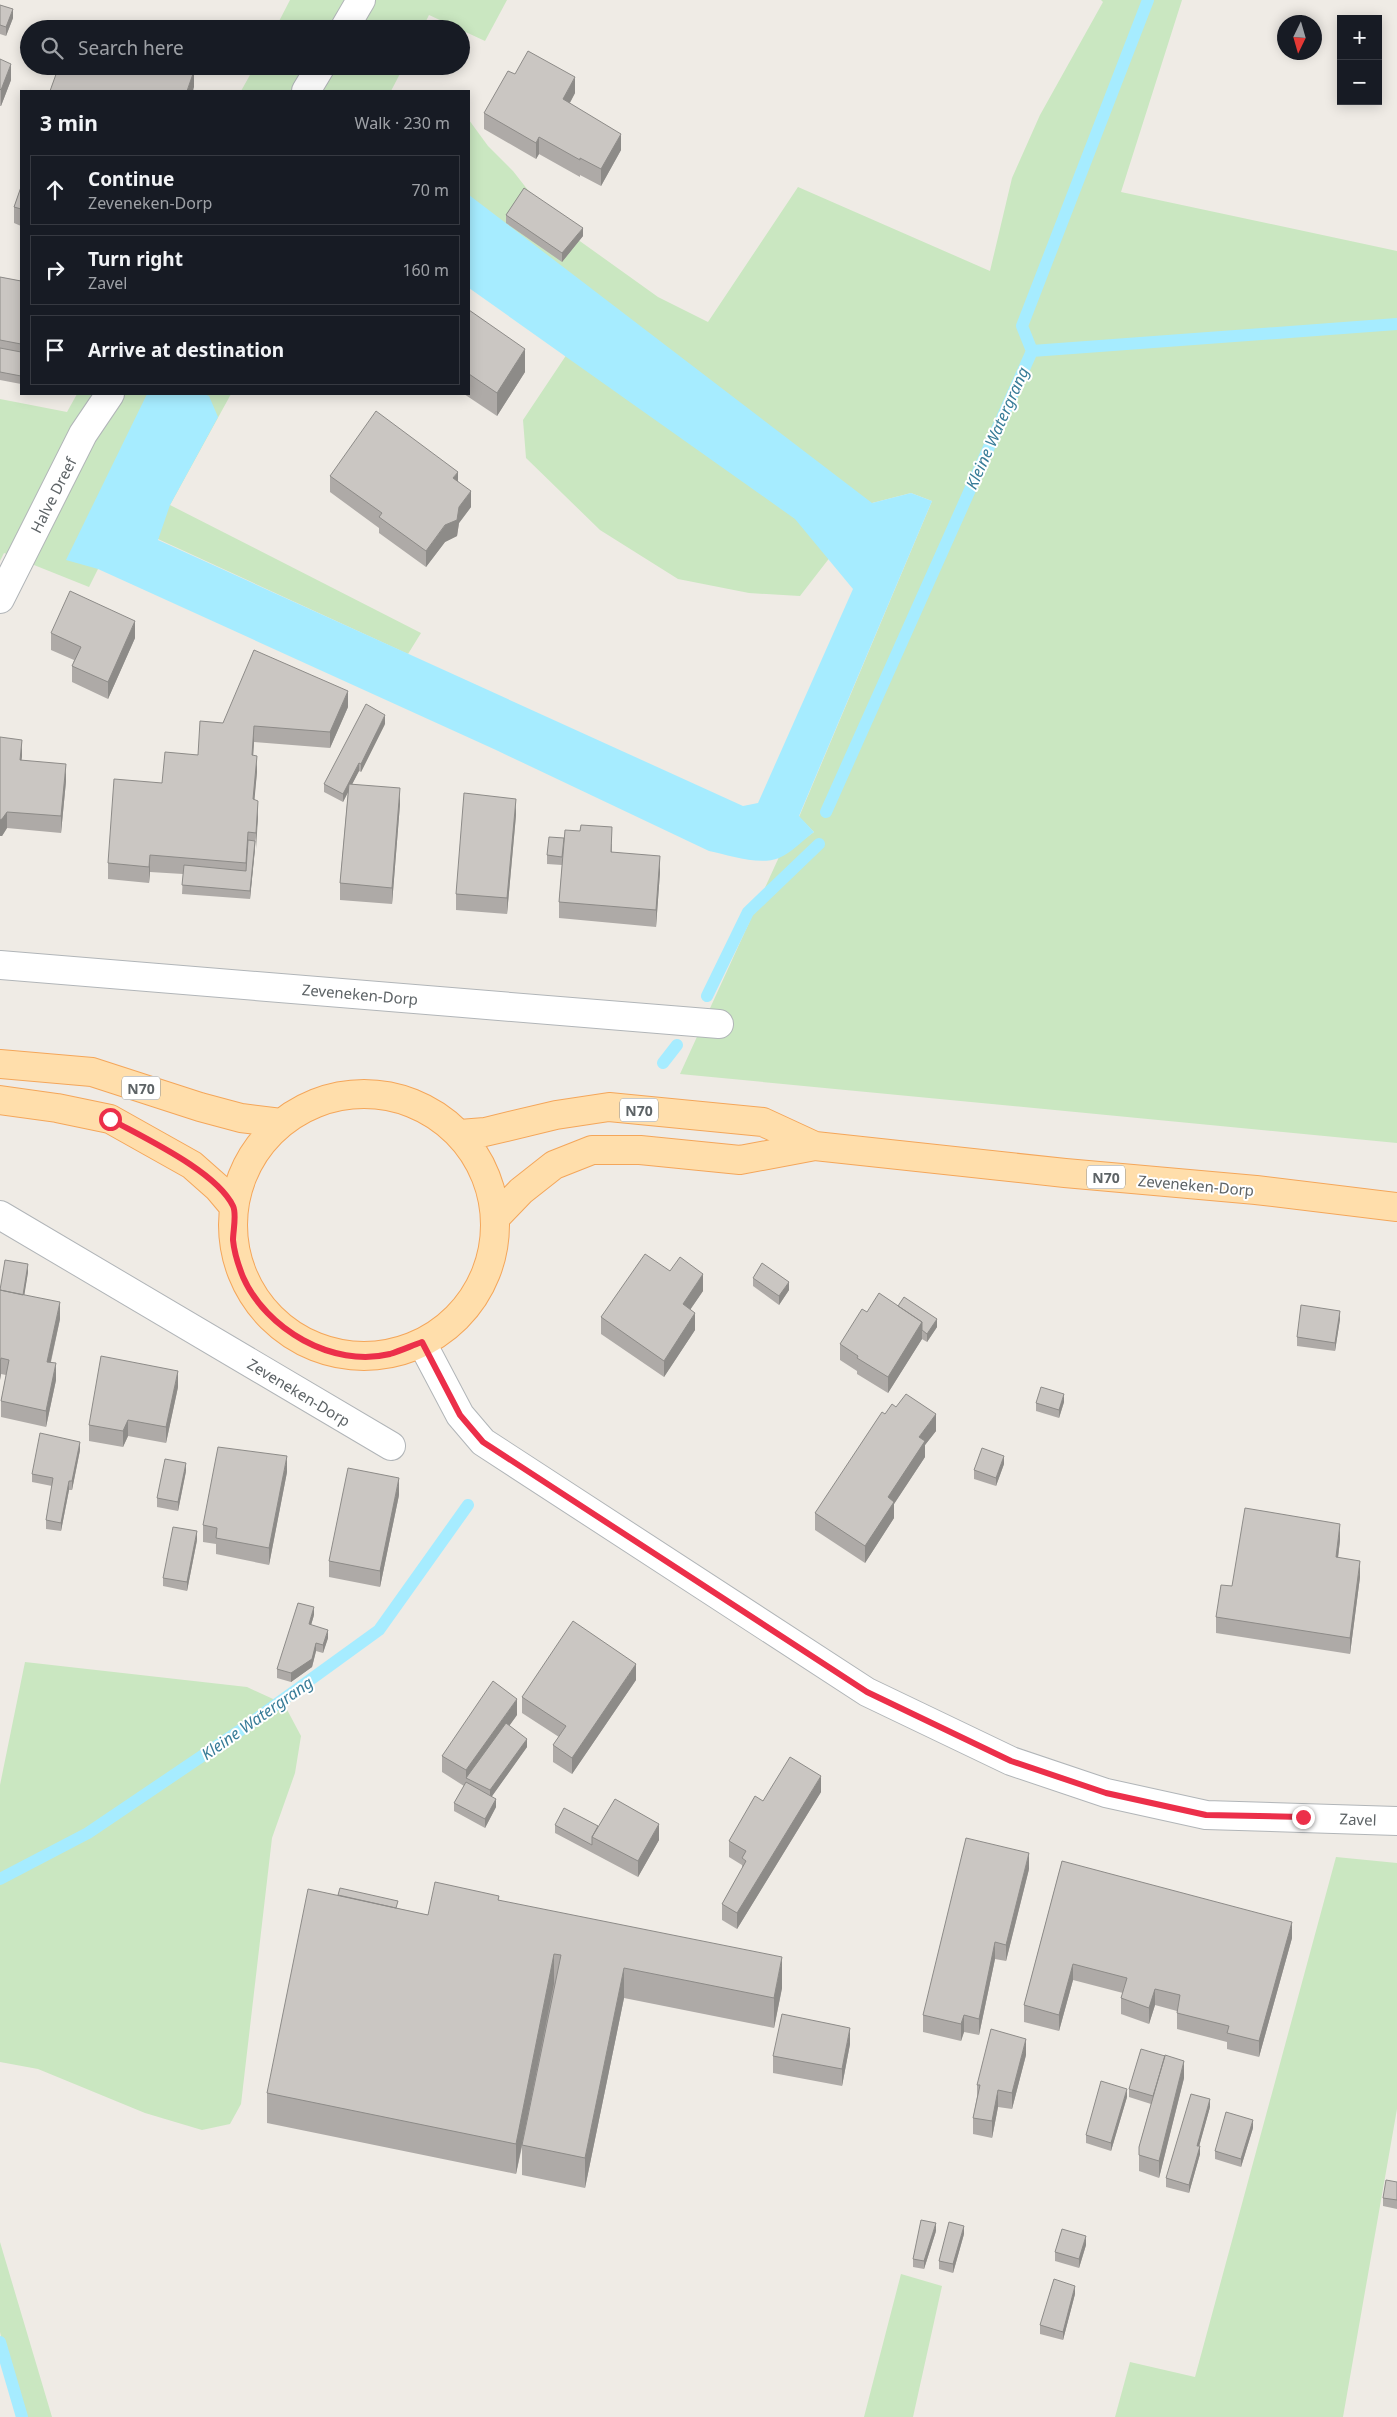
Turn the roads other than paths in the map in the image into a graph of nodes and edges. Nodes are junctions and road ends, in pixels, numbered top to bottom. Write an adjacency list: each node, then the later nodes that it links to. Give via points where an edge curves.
1 (361, 0): 2 (street)
2 (349, 20)
3 (316, 75): 4 (street)
4 (307, 90)
5 (109, 395): 6 (street, Halve Dreef, via 83,434)
6 (0, 599)
7 (0, 965): 8 (street, Zeveneken-Dorp)
8 (719, 1024)
9 (0, 1064): 11 (main road, N70, via 92,1072 200,1107)
10 (0, 1100): 14 (main road, via 110,1119 192,1165)
11 (280, 1124): 12 (main road, via 308,1106 332,1098 372,1093 404,1100 434,1114); 14 (main road, via 258,1147 250,1161 242,1176)
12 (460, 1134): 13 (main road, Zeveneken-Dorp / N70, via 609,1107 763,1122); 17 (main road, via 478,1159 490,1187)
13 (815, 1146): 15 (main road, Zeveneken-Dorp / N70); 17 (main road, Zeveneken-Dorp / N70, via 740,1160 640,1150 592,1150 554,1165 521,1191)
14 (234, 1207): 18 (main road, via 233,1242 243,1276 261,1307 287,1331 318,1348 353,1355 388,1354)
15 (1397, 1207)
16 (0, 1215): 19 (street, Zeveneken-Dorp)
17 (495, 1218): 18 (main road, via 494,1248 485,1277 469,1303 448,1326)
18 (422, 1342): 20 (street, Zavel, via 460,1415 483,1442 867,1692 1011,1761 1106,1793 1206,1815)
19 (391, 1446)
20 (1397, 1821)

